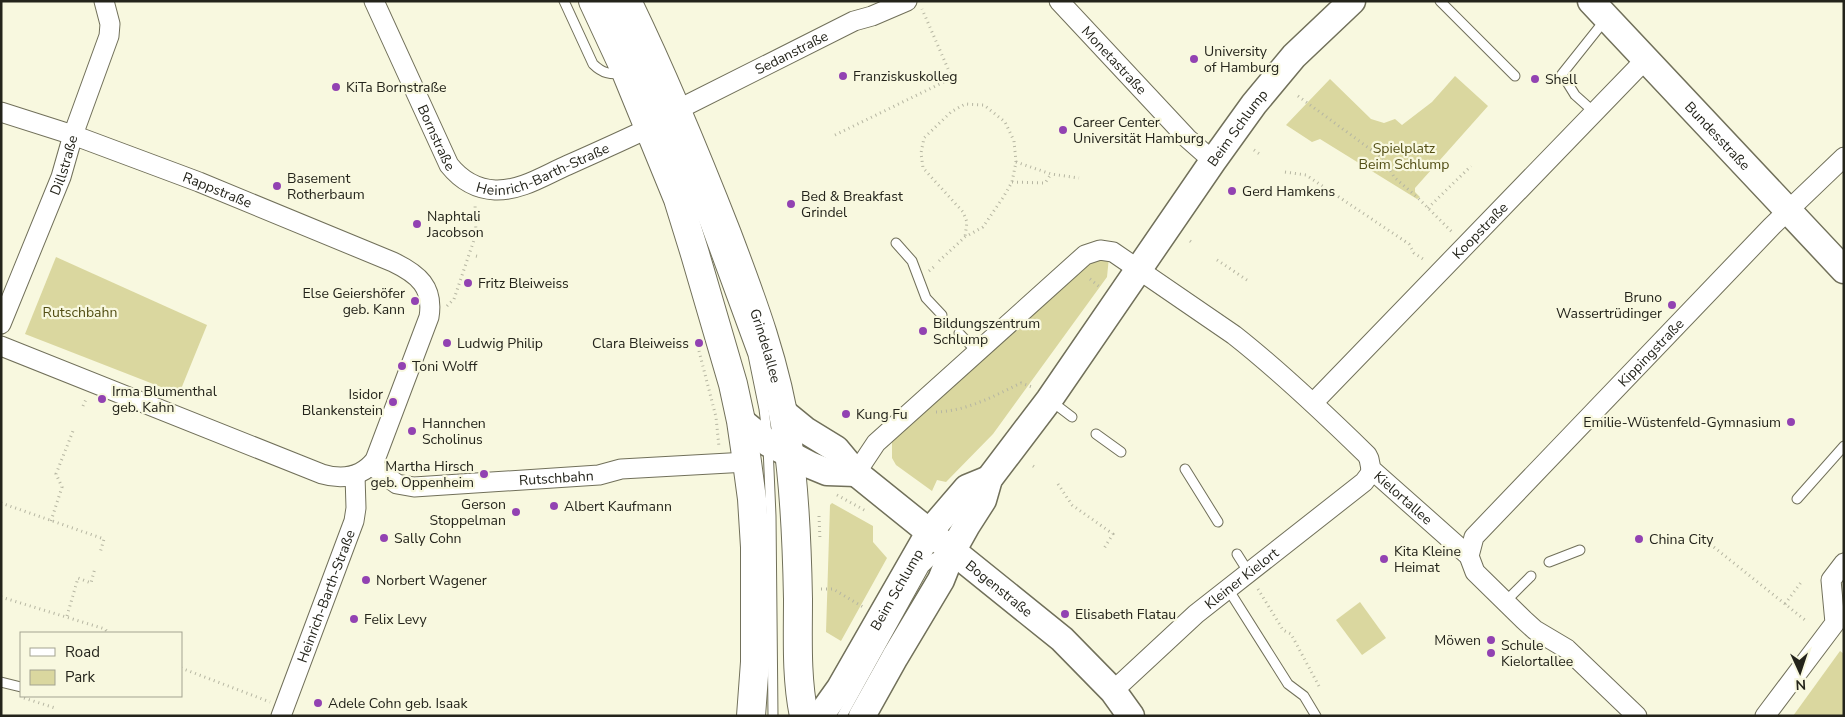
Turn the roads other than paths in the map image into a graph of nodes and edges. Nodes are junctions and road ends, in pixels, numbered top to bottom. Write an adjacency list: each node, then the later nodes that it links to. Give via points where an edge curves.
1 (104, 1): 19 (street, Dillstraße, via 110,24 109,36)
2 (374, 1): 22 (street, Bornstraße, via 449,165)
3 (564, 1): 13 (lane, via 593,64 607,74)
4 (593, 1): 13 (main road)
5 (610, 1): 40 (lane, Grindelallee, via 664,121 705,224 753,355 764,409)
6 (627, 1): 15 (main road, Grindelallee)
7 (907, 1): 15 (street, Sedanstraße, via 854,20)
8 (1059, 1): 21 (street, Monetastraße, via 1186,138)
9 (1352, 1): 21 (main road, Beim Schlump, via 1275,78)
10 (1440, 1): 14 (lane)
11 (1599, 10): 12 (main road, Bundesstraße); 17 (lane, via 1562,74 1575,95)
12 (1646, 58): 17 (street, Koopstraße); 23 (main road, Bundesstraße)
13 (626, 72): 18 (main road)
14 (1515, 76)
15 (677, 110): 35 (main road, Grindelallee, via 749,292)
16 (1, 112): 19 (street, Rappstraße)
17 (1594, 112): 34 (street, Koopstraße)
18 (648, 128): 22 (street, Heinrich-Barth-Straße, via 522,186 497,190); 37 (main road, via 678,199)
19 (73, 135): 27 (street, Rappstraße, via 199,182 393,262 412,272); 29 (street, Dillstraße, via 61,177)
20 (1844, 157): 23 (street, Kippingstraße)
21 (1213, 161): 25 (main road, Beim Schlump)
22 (472, 184)
23 (1789, 210): 26 (main road, Bundesstraße); 54 (street, Kippingstraße, via 1474,537)
24 (896, 243): 28 (lane, via 912,261 926,298)
25 (1140, 269): 32 (street, via 1113,252 1092,252); 33 (main road, Beim Schlump); 34 (street, Kielortallee, via 1234,335)
26 (1844, 270)
27 (424, 285): 45 (street, Heinrich-Barth-Straße, via 431,302 429,317 379,451)
28 (942, 315)
29 (1, 324)
30 (958, 333): 32 (lane)
31 (1, 346): 45 (street, via 322,474 340,477)
32 (978, 353): 46 (street, via 876,443)
33 (1040, 393): 36 (lane); 47 (main road, Beim Schlump, via 1017,444)
34 (1313, 403): 44 (street, Kielortallee, via 1367,455)
35 (783, 412): 40 (main road, Grindelallee); 46 (main road, Bogenstraße, via 836,449)
36 (1072, 417)
37 (741, 421): 40 (main road); 42 (main road)
38 (1096, 434): 41 (lane)
39 (1844, 446): 48 (lane)
40 (778, 449): 46 (main road, via 827,472); 65 (lane, Grindelallee, via 771,516); 70 (main road, Grindelallee, via 797,588 799,684)
41 (1121, 452)
42 (747, 462): 45 (street, Rutschbahn, via 414,487 397,484); 67 (main road, via 756,547 756,645)
43 (1185, 469): 49 (lane)
44 (1371, 469): 54 (street, Kielortallee); 57 (street, Kleiner Kielort, via 1364,482)
45 (363, 470): 66 (street, Heinrich-Barth-Straße, via 354,522)
46 (856, 473): 50 (main road, Bogenstraße)
47 (989, 479): 50 (main road, Beim Schlump, via 967,488); 51 (main road, Beim Schlump, via 983,500)
48 (1797, 499)
49 (1218, 522)
50 (930, 531): 51 (main road, Bogenstraße); 71 (main road, Beim Schlump, via 840,688)
51 (954, 550): 63 (main road, Bogenstraße, via 1062,639); 72 (lane, Beim Schlump, via 934,558 924,568); 73 (main road, Beim Schlump, via 941,580)
52 (1580, 550): 55 (lane)
53 (1237, 554): 57 (lane)
54 (1469, 556): 60 (street, Kielortallee, via 1475,572)
55 (1549, 562)
56 (1844, 563): 61 (street, via 1831,580)
57 (1249, 573): 59 (street, Kleiner Kielort)
58 (1531, 576): 60 (lane)
59 (1228, 589): 63 (street, Kleiner Kielort, via 1178,630); 75 (lane, via 1288,684 1304,696)
60 (1505, 602): 76 (street, Kielortallee, via 1535,630 1567,649)
61 (1839, 623): 77 (street)
62 (1, 682): 64 (lane)
63 (1113, 691): 74 (main road, Bogenstraße)
64 (20, 692)
65 (772, 698): 68 (lane, Grindelallee); 69 (lane, Grindelallee)
66 (283, 712)
67 (751, 716)
68 (773, 716)
69 (780, 716)
70 (804, 716)
71 (820, 716)
72 (842, 716)
73 (862, 716)
74 (1131, 716)
75 (1316, 716)
76 (1637, 716)
77 (1765, 716)

